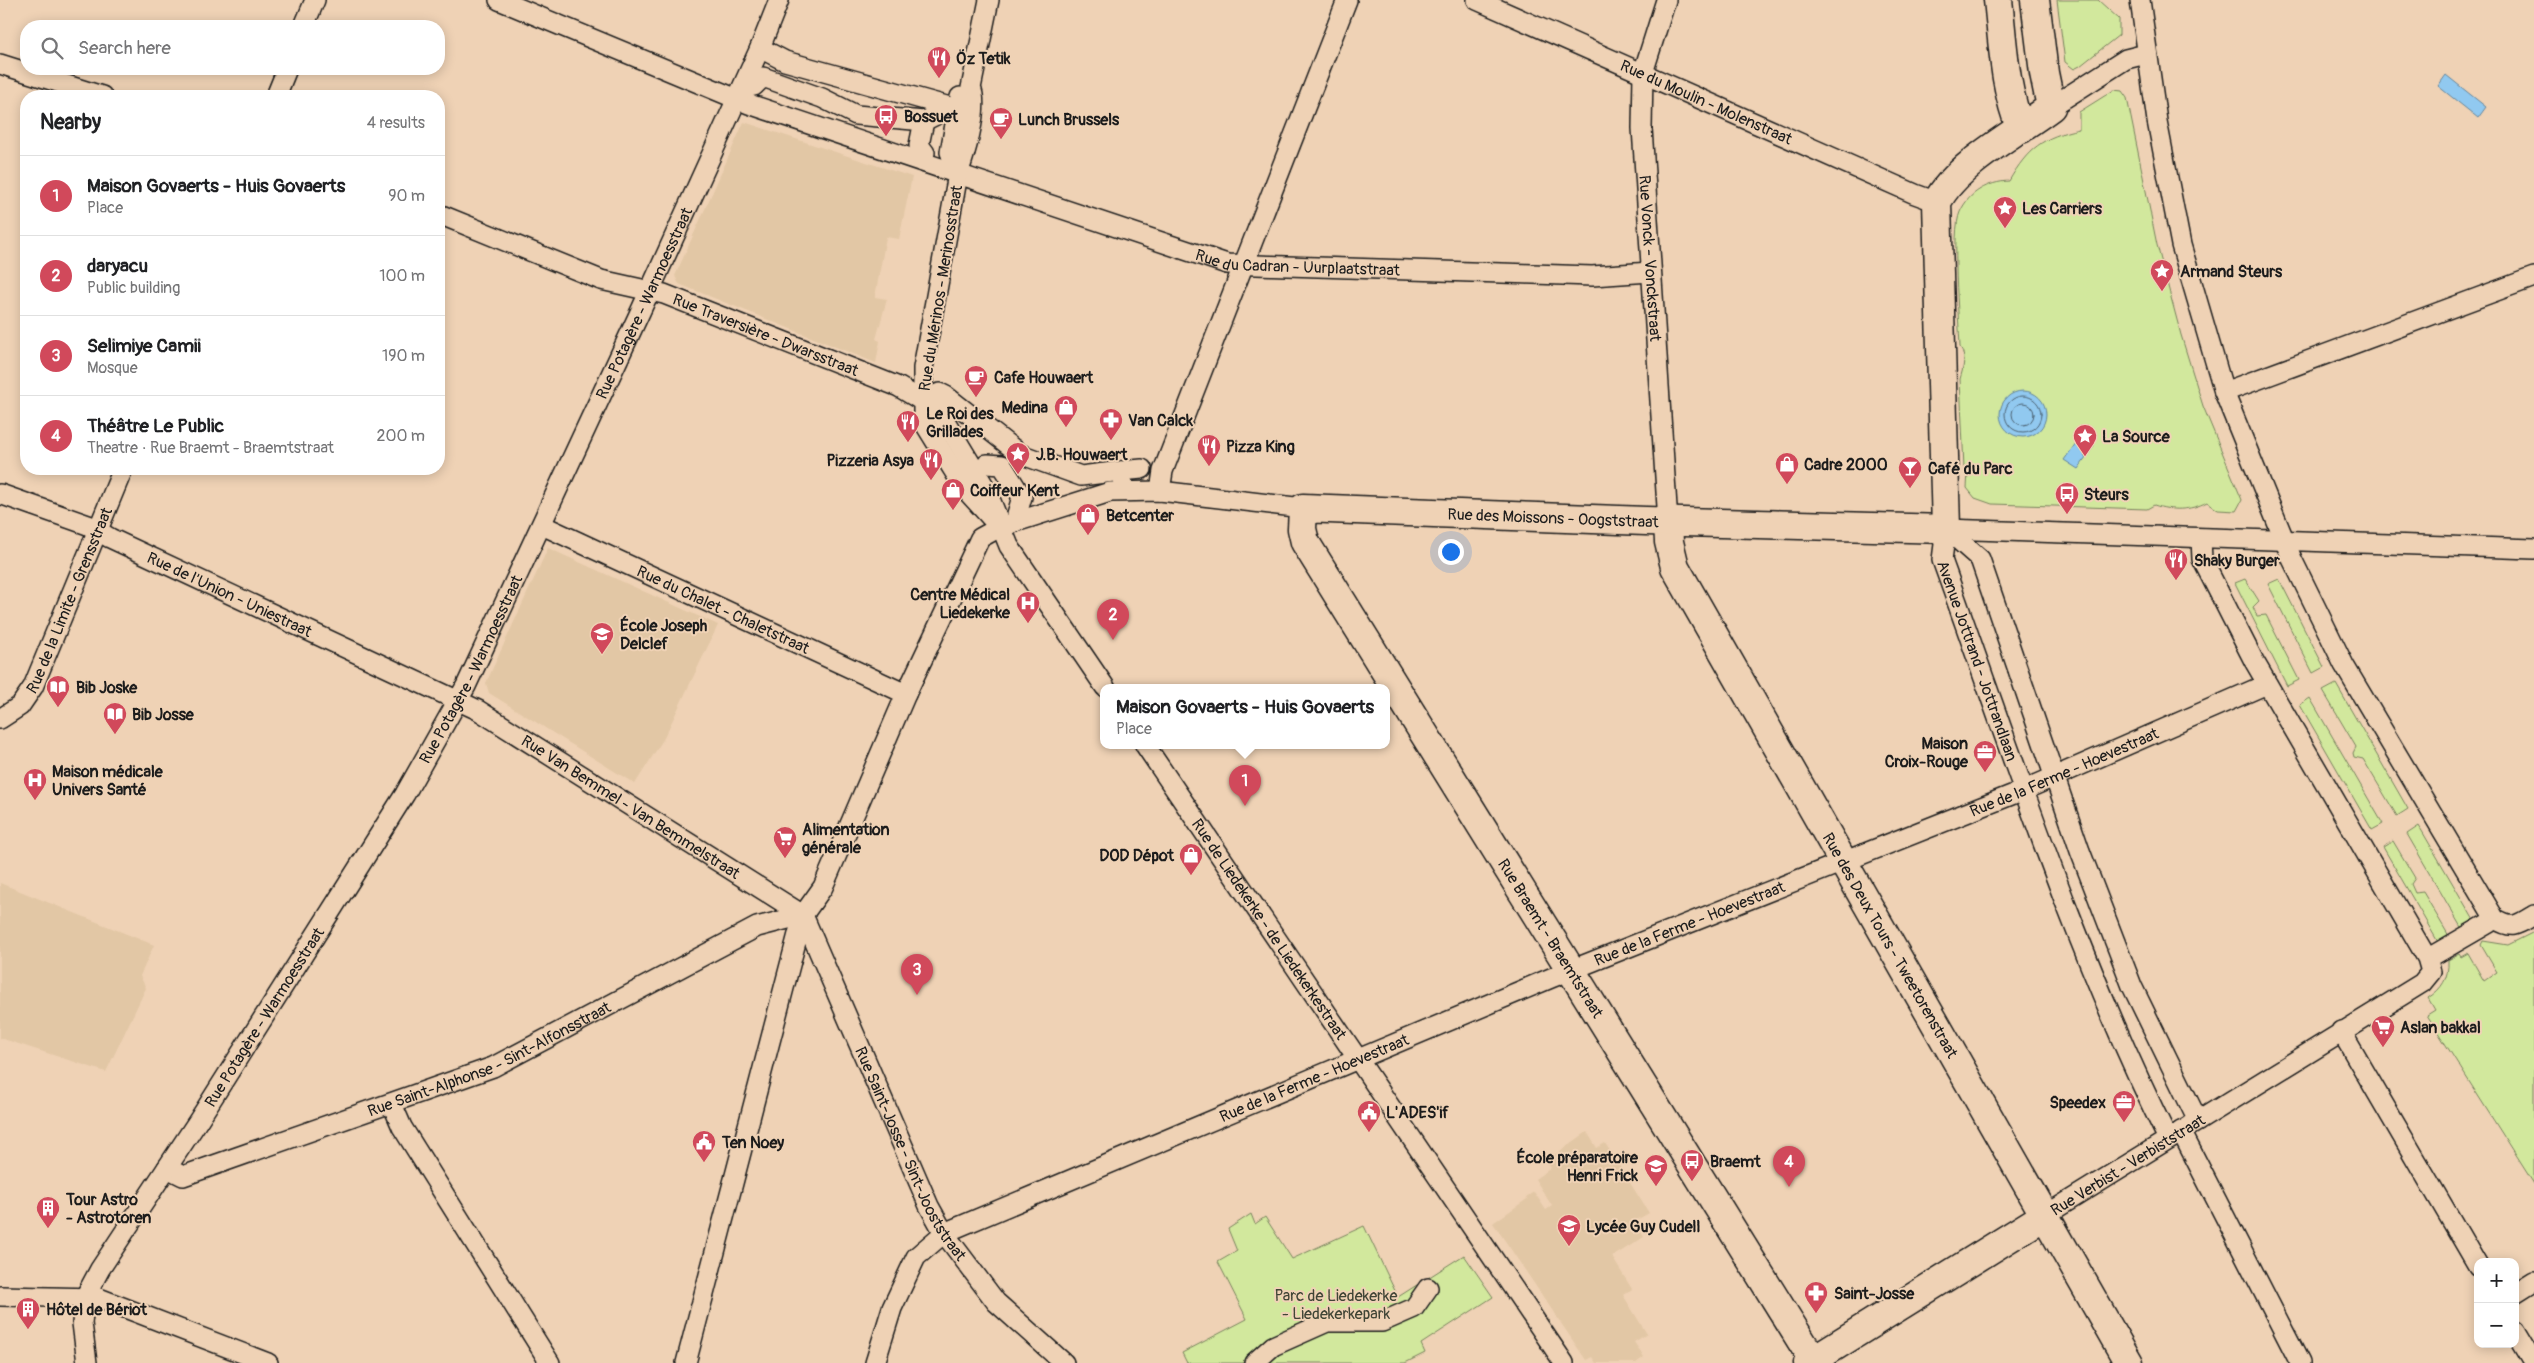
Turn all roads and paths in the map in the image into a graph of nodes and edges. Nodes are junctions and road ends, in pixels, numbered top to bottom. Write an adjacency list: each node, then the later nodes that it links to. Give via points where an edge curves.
1 (315, 0): 11 (street)
2 (499, 0): 18 (street)
3 (779, 0): 18 (street, Rue Potagère - Warmoesstraat)
4 (988, 0): 19 (street, Rue du Mérinos - Merinosstraat)
5 (1347, 0): 29 (street)
6 (1477, 0): 15 (street, Rue du Moulin - Molenstraat)
7 (1666, 0): 15 (street, Rue Vonck - Vonckstraat)
8 (1998, 0): 24 (street, via 2007,78)
9 (2035, 0): 22 (street)
10 (2140, 0): 12 (street)
11 (307, 20)
12 (2146, 54): 22 (street, via 2126,59); 33 (street, via 2181,245)
13 (0, 64): 14 (street)
14 (20, 70)
15 (1643, 73): 27 (street, Rue du Moulin - Molenstraat); 30 (street, Rue Vonck - Vonckstraat, via 1642,128)
16 (35, 75): 20 (street)
17 (285, 75): 21 (street)
18 (755, 79): 23 (street, via 785,61); 25 (street, via 822,98 856,115 929,119 919,145); 26 (street, Rue du Cadran - Uurplaatstraat); 32 (street, Rue Potagère - Warmoesstraat)
19 (971, 88): 23 (street, Rue du Mérinos - Merinosstraat, via 960,98); 26 (street, Rue du Mérinos - Merinosstraat, via 976,98)
20 (83, 90)
21 (278, 90)
22 (2051, 107): 24 (street)
23 (957, 109): 26 (street, Rue du Mérinos - Merinosstraat, via 950,152)
24 (2021, 129): 27 (street, via 1959,173)
25 (925, 153)
26 (958, 174): 29 (street, Rue du Cadran - Uurplaatstraat, via 1227,264); 34 (street, Rue du Mérinos - Merinosstraat, via 923,368)
27 (1936, 202): 45 (street)
28 (445, 216): 32 (street, Rue Traversière - Dwarsstraat, via 601,280)
29 (1243, 265): 30 (street, Rue du Cadran - Uurplaatstraat, via 1592,276); 38 (street, via 1163,471)
30 (1650, 272): 42 (street, Rue Vonck - Vonckstraat)
31 (2534, 277): 33 (street)
32 (649, 292): 34 (street, Rue Traversière - Dwarsstraat, via 664,294 884,381); 43 (street, Rue Potagère - Warmoesstraat)
33 (2224, 392): 48 (street)
34 (934, 394): 35 (street, Rue Traversière - Dwarsstraat); 44 (street, Rue du Mérinos - Merinosstraat, via 923,421 964,489)
35 (1020, 454): 36 (street, Rue Traversière - Dwarsstraat, via 1082,476 1122,478); 41 (street, via 992,468 1022,497)
36 (1142, 469)
37 (121, 475): 46 (street, Rue de la Limite - Grensstraat)
38 (1160, 491): 40 (street, Rue des Moissons - Oogststraat); 44 (street, Rue des Moissons - Oogststraat, via 1110,492)
39 (0, 494): 46 (street, Rue de l'Union - Uniestraat)
40 (1303, 508): 42 (street, Rue des Moissons - Oogststraat); 63 (street, Rue Braemt - Braemtstraat, via 1305,542)
41 (1017, 514)
42 (1668, 522): 45 (street, Rue des Moissons - Oogststraat); 58 (street, Rue des Deux Tours - Tweetorenstraat, via 1675,567)
43 (542, 525): 52 (street, Rue du Chalet - Chaletstraat); 53 (street, Rue Potagère - Warmoesstraat)
44 (1000, 527): 50 (street, via 1009,546); 52 (street, Rue des Moissons - Oogststraat, via 980,538 975,546)
45 (1946, 529): 47 (street); 56 (street, Avenue Jottrand - Jottrandlaan, via 1980,559); 57 (street, Avenue Jottrand - Jottrandlaan, via 1942,560)
46 (98, 530): 53 (street, Rue de l'Union - Uniestraat); 54 (street, Rue de la Limite - Grensstraat, via 33,687 20,706)
47 (2201, 539): 48 (street); 51 (street, via 2202,559)
48 (2285, 542): 49 (street); 61 (street, via 2344,665)
49 (2534, 549)
50 (1104, 684)
51 (2267, 684): 56 (street, Rue de la Ferme - Hoevestraat); 62 (street)
52 (906, 694): 59 (street, Rue des Moissons - Oogststraat, via 823,887)
53 (457, 701): 59 (street, Rue Van Bemmel - Van Bemmelstraat, via 478,710); 69 (street, Rue Potagère - Warmoesstraat, via 405,794)
54 (0, 719)
55 (1148, 749): 65 (street, Rue de Liedekerke - de Liedekerkestraat)
56 (2055, 777): 57 (street, Rue de la Ferme - Hoevestraat); 67 (street, Avenue Jottrand - Jottrandlaan, via 2132,986)
57 (2024, 790): 58 (street, Rue de la Ferme - Hoevestraat); 68 (street, Avenue Jottrand - Jottrandlaan, via 2090,968)
58 (1842, 862): 63 (street, Rue de la Ferme - Hoevestraat); 70 (street, Rue des Deux Tours - Tweetorenstraat)
59 (803, 915): 66 (street, Rue Saint-Alphonse - Sint-Alfonsstraat, via 757,928 493,1067); 71 (street, Rue Saint-Josse - Sint-Jooststraat); 83 (street)
60 (2534, 915): 61 (street, via 2518,925 2506,926)
61 (2492, 921): 62 (street)
62 (2429, 957): 64 (street, Rue Verbist - Verbiststraat, via 2431,972 2422,983)
63 (1571, 970): 65 (street, Rue de la Ferme - Hoevestraat); 79 (street, Rue Braemt - Braemtstraat)
64 (2341, 1031): 67 (street, Rue Verbist - Verbiststraat); 72 (street)
65 (1357, 1059): 71 (street, Rue de la Ferme - Hoevestraat); 87 (street, Rue de Liedekerke - de Liedekerkestraat)
66 (392, 1104): 69 (street, Rue Saint-Alphonse - Sint-Alfonsstraat, via 183,1176); 82 (street, via 402,1127)
67 (2198, 1120): 68 (street, Rue Verbist - Verbiststraat)
68 (2175, 1135): 70 (street, Rue Verbist - Verbiststraat); 89 (street, Avenue Jottrand - Jottrandlaan)
69 (167, 1168): 77 (street, Rue Potagère - Warmoesstraat)
70 (2044, 1216): 79 (street, Rue Verbist - Verbiststraat); 88 (street, Rue des Deux Tours - Tweetorenstraat)
71 (944, 1232): 84 (street, via 916,1258 892,1308); 85 (street, Rue Saint-Josse - Sint-Jooststraat, via 996,1302)
72 (2474, 1259)
73 (2534, 1281): 75 (street)
74 (1428, 1288): 86 (street, via 1414,1308 1382,1322 1327,1322 1273,1346)
75 (2519, 1290)
76 (0, 1296): 77 (street)
77 (85, 1297): 80 (street, via 82,1323); 81 (street, via 113,1301)
78 (2519, 1338): 90 (street)
79 (1812, 1362)
80 (87, 1363)
81 (268, 1363)
82 (550, 1363)
83 (686, 1363)
84 (875, 1363)
85 (1064, 1363)
86 (1254, 1363)
87 (1564, 1363)
88 (2129, 1363)
89 (2300, 1363)
90 (2534, 1363)

